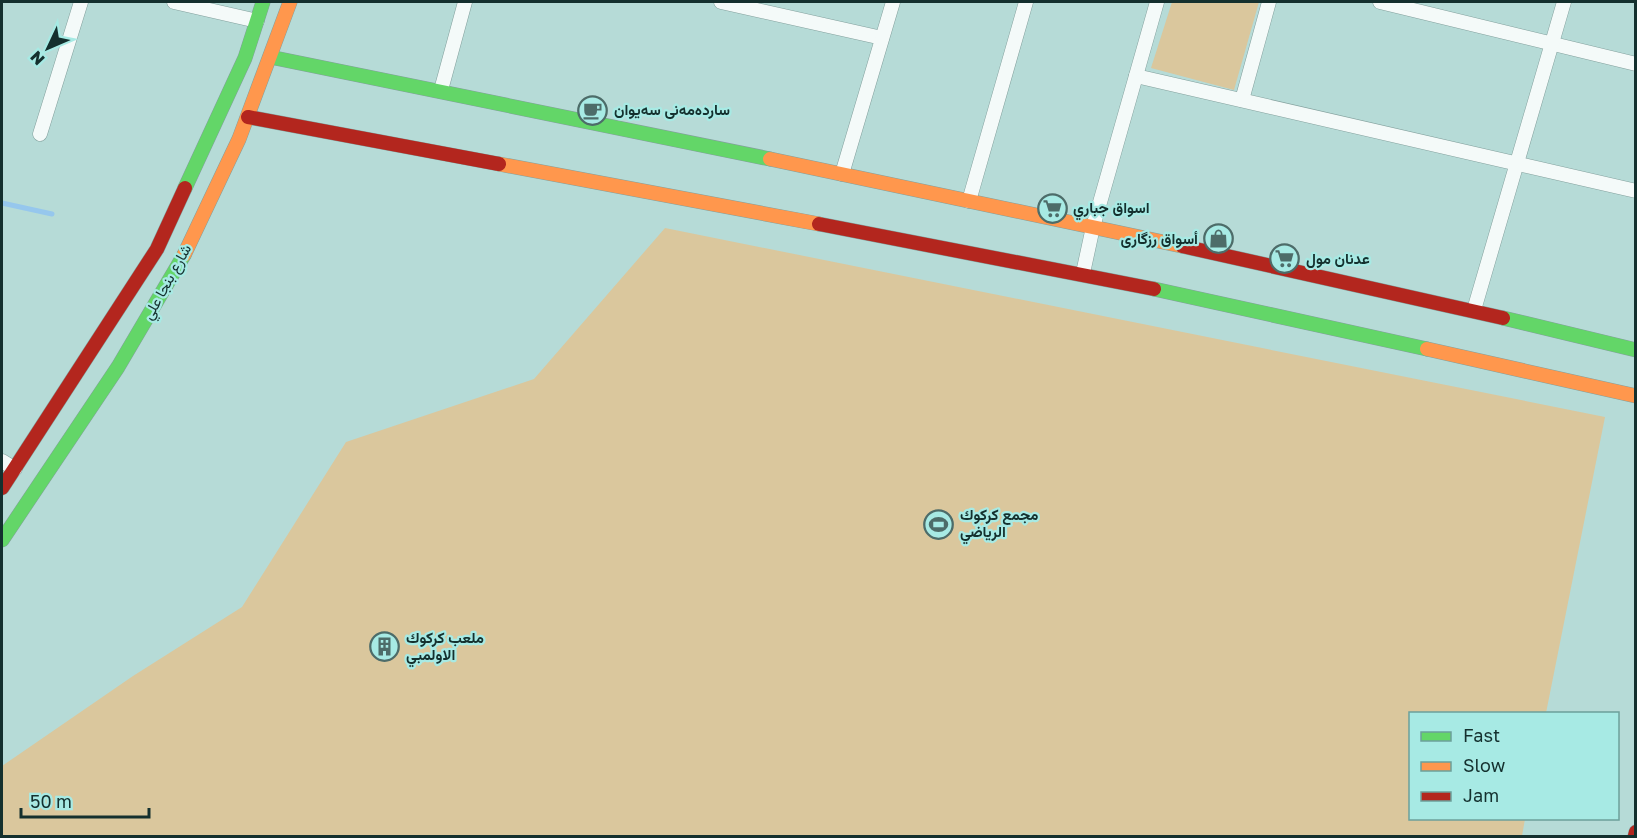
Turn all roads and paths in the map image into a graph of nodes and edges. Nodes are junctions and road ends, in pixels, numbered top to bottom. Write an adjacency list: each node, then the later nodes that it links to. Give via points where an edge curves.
1 (81, 2): 23 (street)
2 (174, 2): 14 (street)
3 (263, 2): 14 (street, شارع بنجا علي)
4 (290, 2): 17 (street, شارع بنجا علي)
5 (465, 2): 20 (street)
6 (721, 2): 13 (street)
7 (893, 2): 15 (street)
8 (1026, 2): 27 (street)
9 (1158, 2): 19 (street)
10 (1269, 2): 21 (street)
11 (1380, 2): 16 (street)
12 (1564, 2): 16 (street)
13 (759, 6): 15 (street)
14 (257, 21): 37 (street, شارع بنجا علي, via 245,58 157,249)
15 (882, 38): 25 (street)
16 (1551, 43): 18 (street); 24 (street)
17 (270, 57): 20 (street); 22 (street, شارع بنجا علي)
18 (1635, 64)
19 (1136, 76): 21 (street); 28 (street)
20 (441, 90): 25 (street)
21 (1242, 100): 24 (street)
22 (248, 117): 29 (street); 37 (street, شارع بنجا علي, via 219,185 159,300)
23 (40, 134)
24 (1517, 164): 26 (street); 30 (street)
25 (842, 174): 27 (street)
26 (1635, 191)
27 (969, 201): 28 (street)
28 (1093, 227): 29 (street); 30 (street)
29 (1083, 273): 34 (street)
30 (1474, 310): 32 (street)
31 (1635, 342): 32 (street)
32 (1614, 344): 33 (street)
33 (1635, 350)
34 (1602, 388): 35 (street); 36 (street)
35 (1635, 396)
36 (1635, 403)
37 (73, 406): 39 (street, شارع بنجا علي); 41 (street, شارع بنجا علي)
38 (2, 461): 39 (street)
39 (15, 469): 40 (street, شارع بنجا علي)
40 (2, 488)
41 (2, 540)
42 (1635, 832): 43 (street)
43 (1635, 837)

